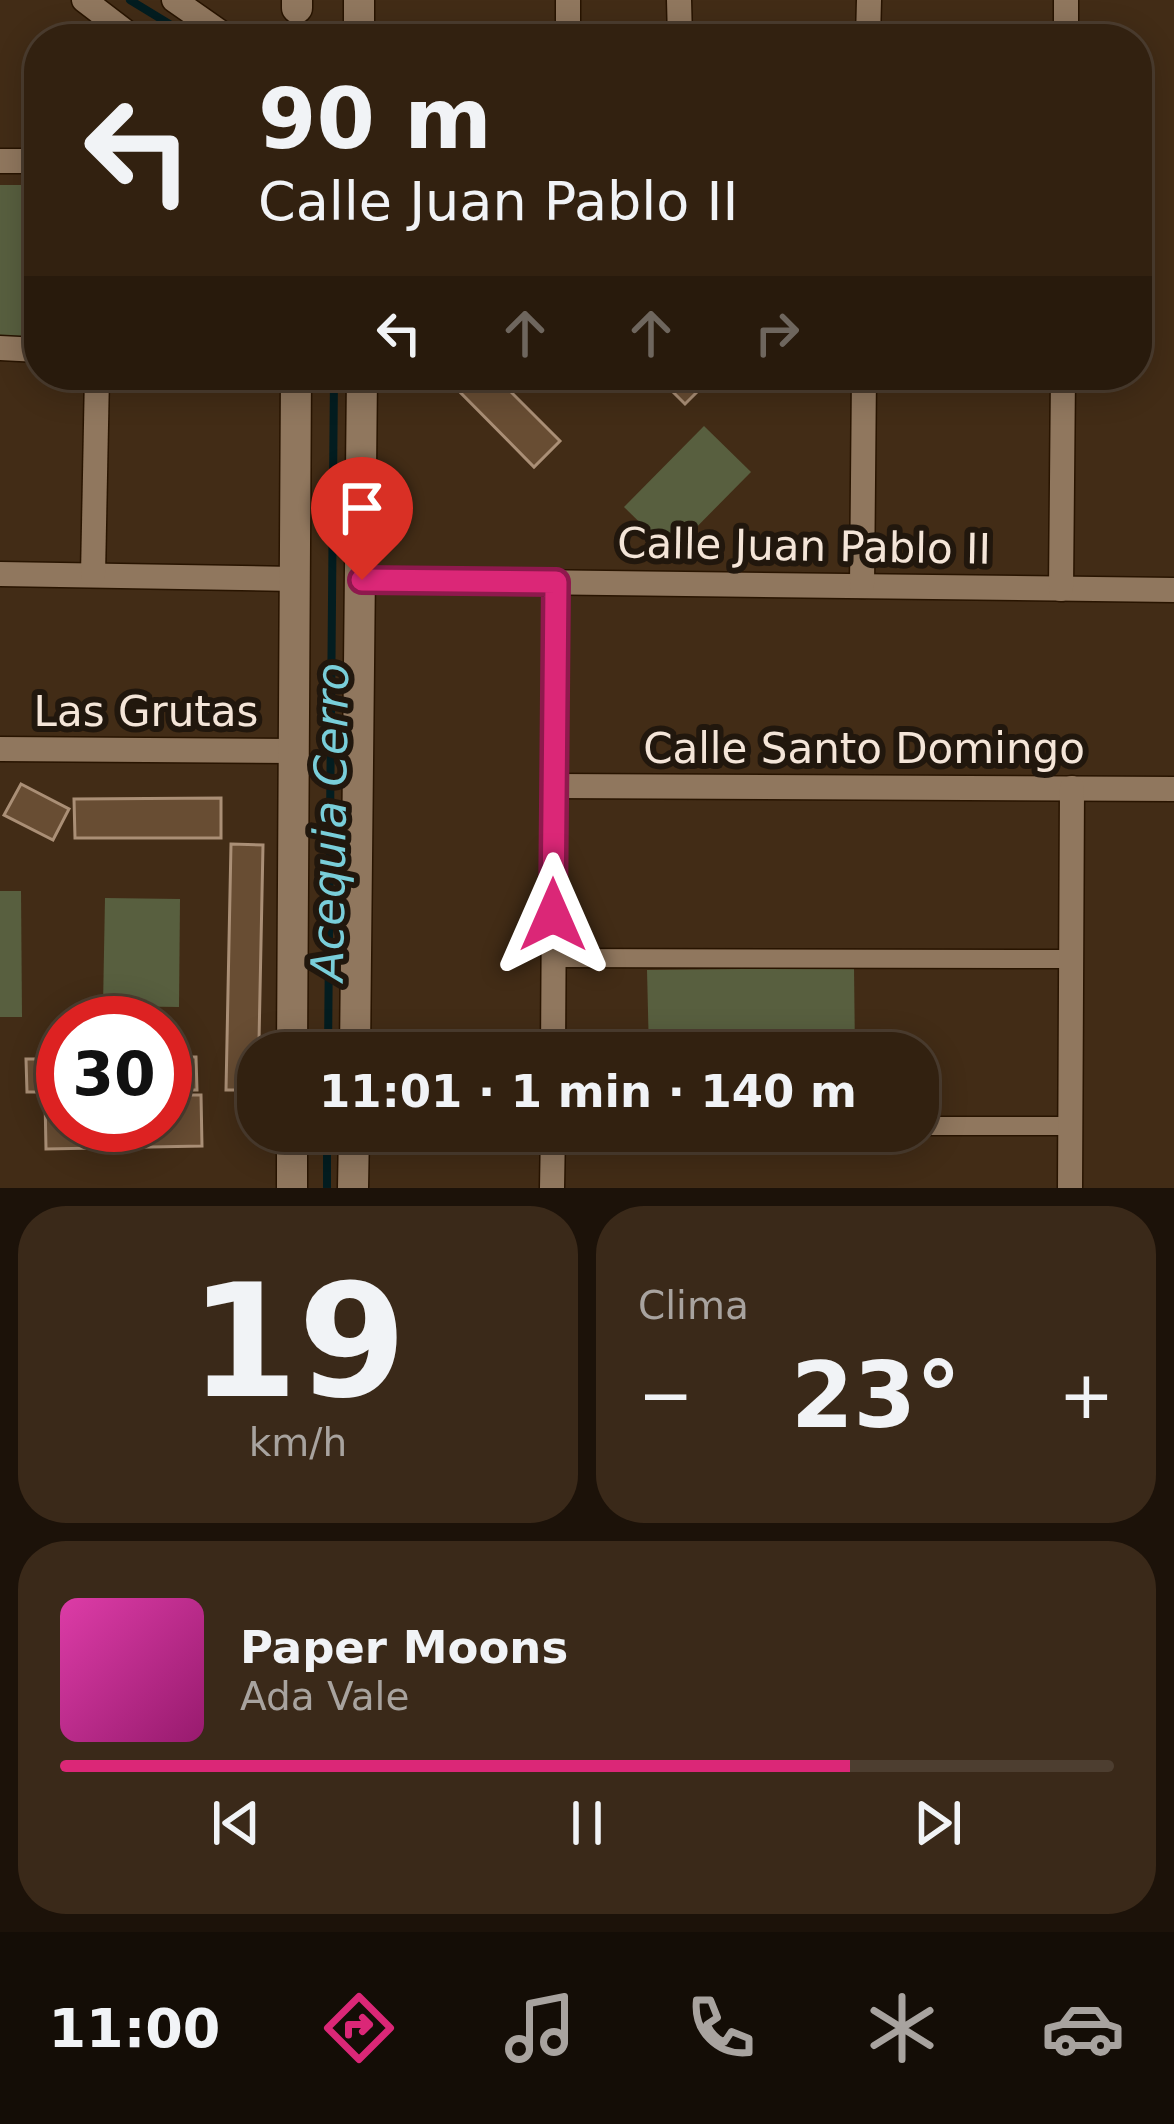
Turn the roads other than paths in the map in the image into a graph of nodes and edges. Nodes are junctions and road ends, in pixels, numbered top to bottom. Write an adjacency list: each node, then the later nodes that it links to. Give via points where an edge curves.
1 (84, 0): 3 (street)
2 (174, 0): 4 (street)
3 (115, 24)
4 (208, 24)
5 (98, 390): 11 (street)
6 (296, 390): 12 (street)
7 (362, 390): 13 (street)
8 (864, 390): 15 (street)
9 (1063, 390): 16 (street)
10 (0, 574): 11 (street)
11 (94, 575): 12 (street)
12 (293, 579): 19 (street)
13 (362, 580): 14 (street, Calle Juan Pablo II); 26 (street)
14 (556, 582): 15 (street, Calle Juan Pablo II); 20 (street)
15 (862, 586): 16 (street, Calle Juan Pablo II)
16 (1061, 589): 17 (street, Calle Juan Pablo II)
17 (1174, 590)
18 (0, 749): 19 (street, Las Grutas)
19 (292, 751): 25 (street)
20 (554, 786): 21 (street, Calle Santo Domingo); 23 (street)
21 (1072, 788): 22 (street, Calle Santo Domingo); 24 (street)
22 (1174, 788)
23 (553, 958): 24 (street); 27 (street)
24 (1071, 959): 29 (street)
25 (292, 1032)
26 (355, 1032)
27 (553, 1032)
28 (939, 1126): 29 (street)
29 (1070, 1126): 36 (street)
30 (292, 1152): 33 (street)
31 (354, 1152): 34 (street)
32 (553, 1152): 35 (street)
33 (292, 1188)
34 (353, 1188)
35 (553, 1188)
36 (1070, 1188)

